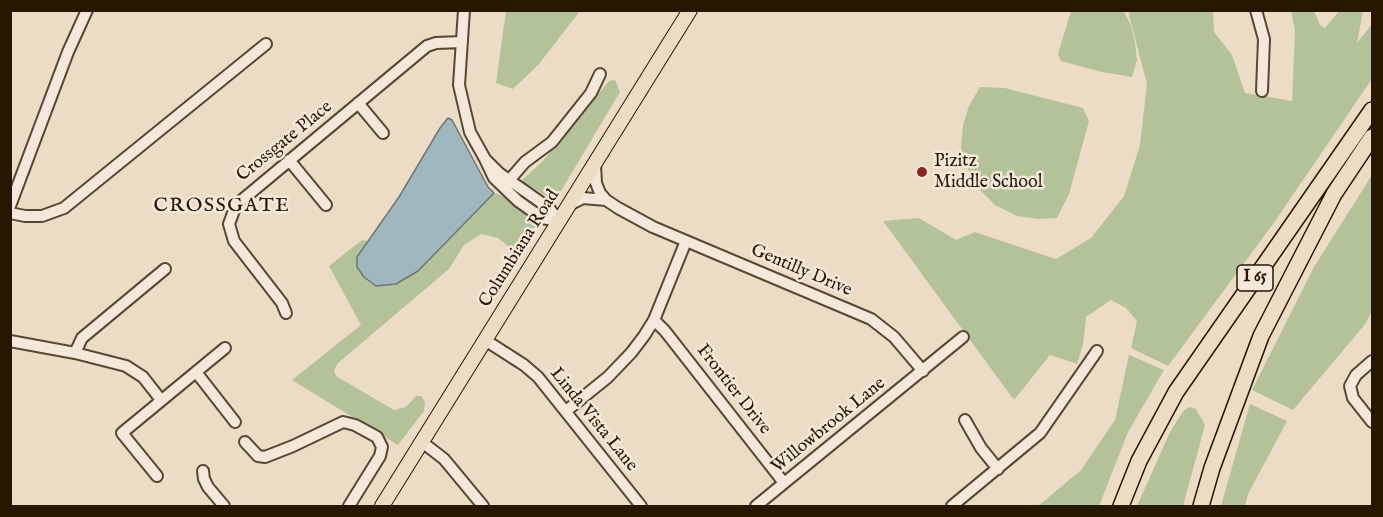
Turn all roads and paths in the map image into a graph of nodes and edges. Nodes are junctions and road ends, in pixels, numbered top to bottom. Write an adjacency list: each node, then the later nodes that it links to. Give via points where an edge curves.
1 (87, 10): 19 (street)
2 (464, 10): 5 (street)
3 (690, 10): 14 (main road, Columbiana Road)
4 (1256, 10): 8 (street, via 1264,39)
5 (462, 42): 9 (street, Crossgate Place, via 427,46); 15 (street, via 459,85 470,132 485,159)
6 (266, 44): 20 (street, via 64,208 42,216)
7 (600, 74): 15 (street, via 591,93 552,141 525,162)
8 (1262, 92)
9 (358, 103): 11 (street); 13 (street, Crossgate Place)
10 (1372, 110): 53 (highway, I 65, via 1176,392 1139,461)
11 (383, 134)
12 (1372, 137): 54 (highway, I 65, via 1335,194 1261,336)
13 (289, 160): 17 (street); 24 (street, Crossgate Place, via 236,205 229,224 234,241)
14 (595, 164): 16 (street, via 596,183); 18 (main road, Columbiana Road)
15 (506, 184): 21 (street, via 549,208)
16 (606, 200): 18 (street, via 583,198); 22 (street, Gentilly Drive, via 634,218)
17 (326, 205)
18 (568, 205): 21 (main road, Columbiana Road)
19 (10, 206)
20 (10, 213)
21 (559, 221): 27 (main road, Columbiana Road)
22 (686, 241): 25 (street); 33 (street, Gentilly Drive, via 871,320 894,337)
23 (165, 269): 31 (street, via 82,338)
24 (286, 313)
25 (654, 320): 36 (street, via 620,366); 45 (street, Frontier Drive)
26 (963, 337): 33 (street)
27 (485, 340): 36 (street, Linda Vista Lane, via 533,372); 41 (main road, Columbiana Road)
28 (10, 341): 31 (street)
29 (225, 348): 34 (street)
30 (1097, 351): 42 (street, via 1046,426)
31 (75, 353): 35 (street, via 131,369 144,377)
32 (1372, 361): 39 (street, via 1350,386 1353,398)
33 (923, 371): 45 (street, Willowbrook Lane)
34 (196, 372): 35 (street); 38 (street)
35 (161, 400): 44 (street, via 122,433)
36 (566, 411): 50 (street, Linda Vista Lane)
37 (965, 420): 42 (street)
38 (235, 422)
39 (1372, 422)
40 (244, 442): 47 (street, via 258,456 265,456 343,422 377,437 382,447 380,456)
41 (422, 442): 48 (main road, Columbiana Road); 49 (street, via 444,459)
42 (998, 469): 52 (street)
43 (203, 471): 46 (street, via 208,487)
44 (157, 476)
45 (784, 483): 51 (street, Willowbrook Lane)
46 (224, 507)
47 (349, 507)
48 (382, 507)
49 (483, 507)
50 (641, 507)
51 (756, 507)
52 (952, 507)
53 (1121, 507)
54 (1201, 507)

